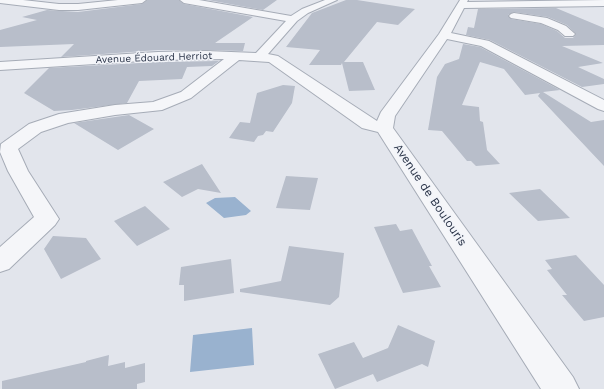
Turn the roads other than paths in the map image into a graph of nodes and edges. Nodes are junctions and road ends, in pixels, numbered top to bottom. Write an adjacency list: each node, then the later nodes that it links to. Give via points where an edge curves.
1 (0, 0): 2 (street, via 78,7)
2 (142, 0)
3 (184, 0): 7 (street)
4 (333, 0): 7 (street, via 305,11)
5 (604, 3): 6 (street)
6 (461, 6): 8 (street, via 537,19 562,28); 9 (street)
7 (293, 19): 11 (street)
8 (569, 34)
9 (444, 35): 13 (street, via 485,43); 14 (street, via 387,116)
10 (235, 57): 11 (street, Avenue Édouard Herriot); 12 (street, Avenue Édouard Herriot, via 158,56); 15 (street, via 186,95 156,107 65,118 35,128 8,148 18,171 47,218)
11 (259, 57): 14 (street, Avenue Édouard Herriot, via 273,59 368,124)
12 (0, 66)
13 (604, 106)
14 (384, 128): 16 (street, Avenue de Boulouris)
15 (0, 262)
16 (561, 389)

